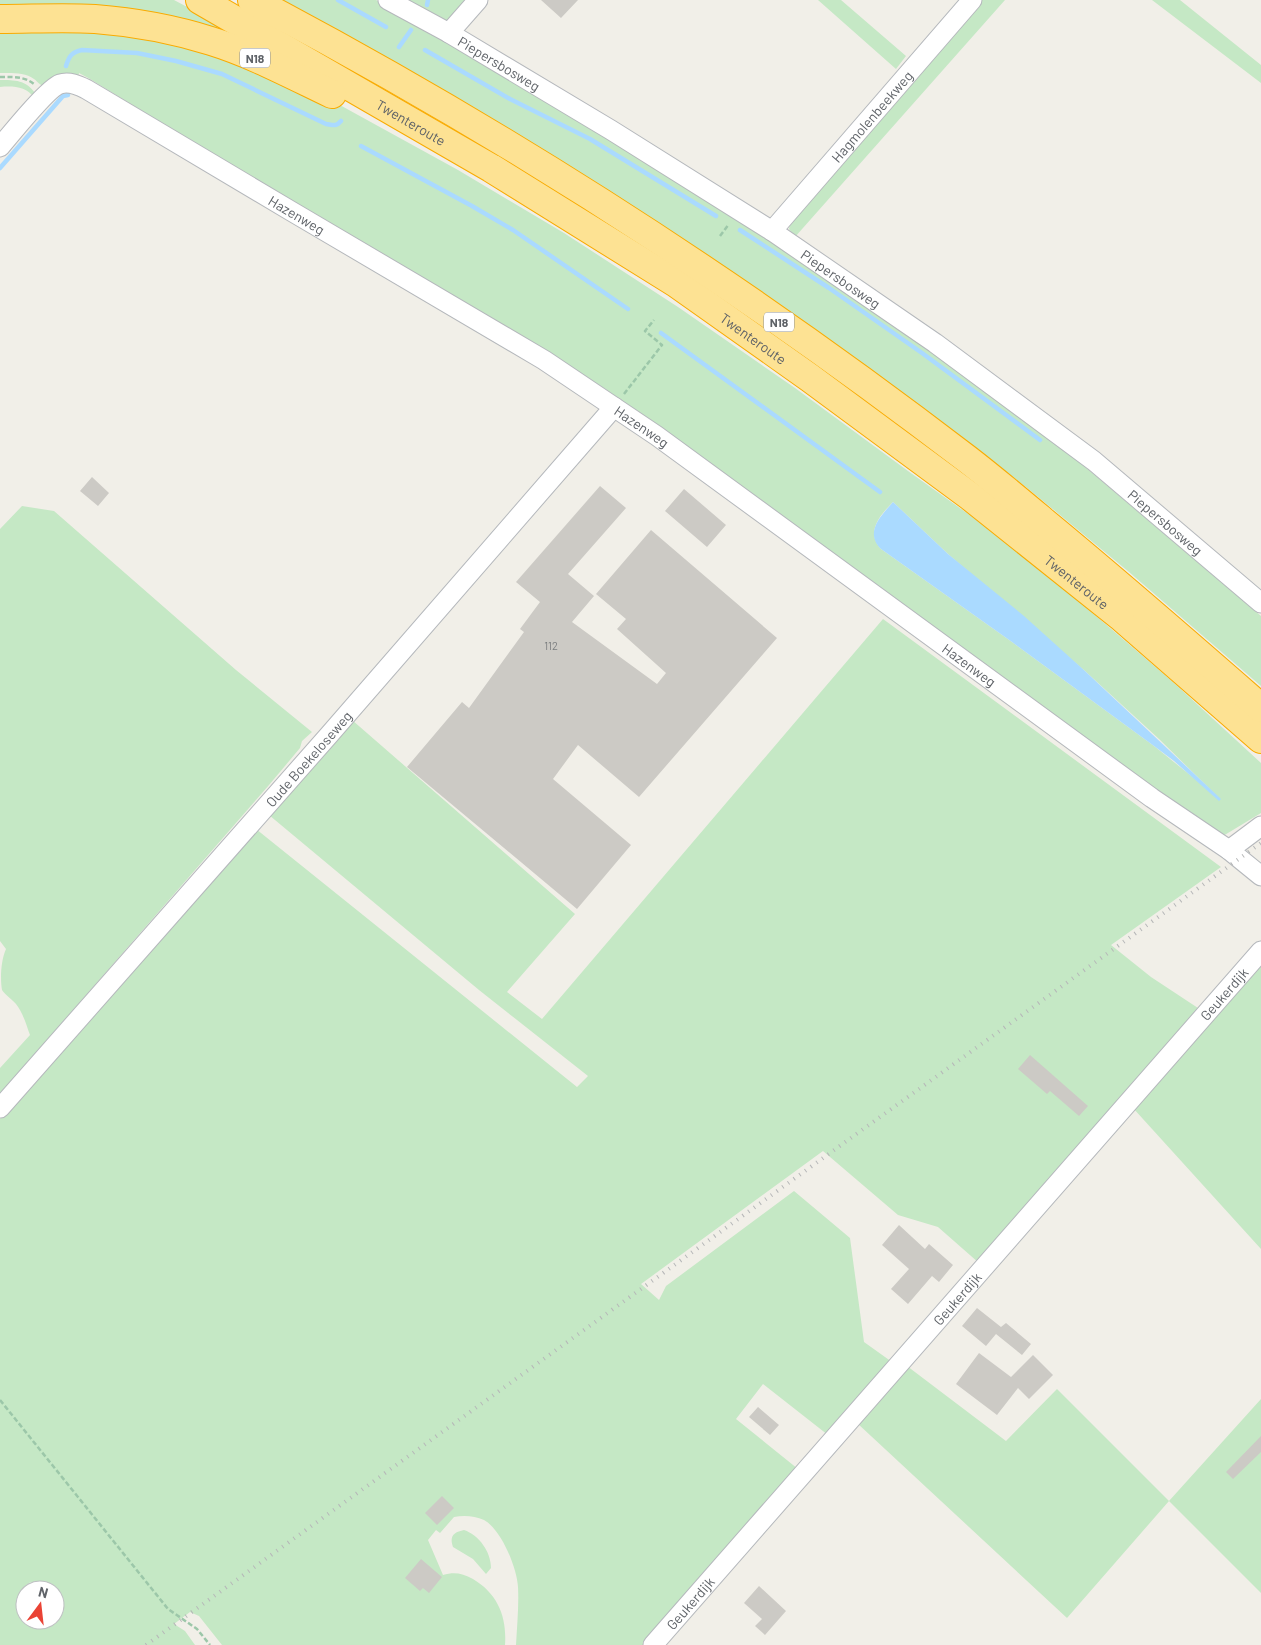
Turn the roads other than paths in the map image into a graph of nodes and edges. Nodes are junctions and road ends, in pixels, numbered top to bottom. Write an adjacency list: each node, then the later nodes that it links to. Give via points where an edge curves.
1 (200, 0): 9 (highway, Twenteroute / N18)
2 (252, 0): 13 (highway, Twenteroute / N18, via 493,136 616,213 812,344 969,461 1134,597)
3 (388, 0): 7 (street, Piepersbosweg)
4 (478, 0): 7 (street)
5 (972, 0): 10 (street, Hagmolenbeekweg)
6 (0, 19): 9 (highway, N18, via 94,19 170,30 210,41 278,68)
7 (449, 33): 10 (street, Piepersbosweg)
8 (0, 147): 11 (street, Hazenweg, via 46,95 60,84 72,83 86,88 544,360)
9 (492, 168): 14 (highway, Twenteroute / N18, via 676,284 890,436 1067,573)
10 (772, 231): 12 (street, Piepersbosweg, via 935,342 1094,461)
11 (614, 407): 16 (street, Hazenweg, via 1152,798); 19 (street, Oude Boekeloseweg)
12 (1261, 603)
13 (1261, 708)
14 (1261, 739)
15 (1261, 826): 16 (street)
16 (1229, 850): 17 (street, Hazenweg)
17 (1260, 874)
18 (1261, 951): 20 (street, Geukerdijk)
19 (0, 1108)
20 (653, 1645)

